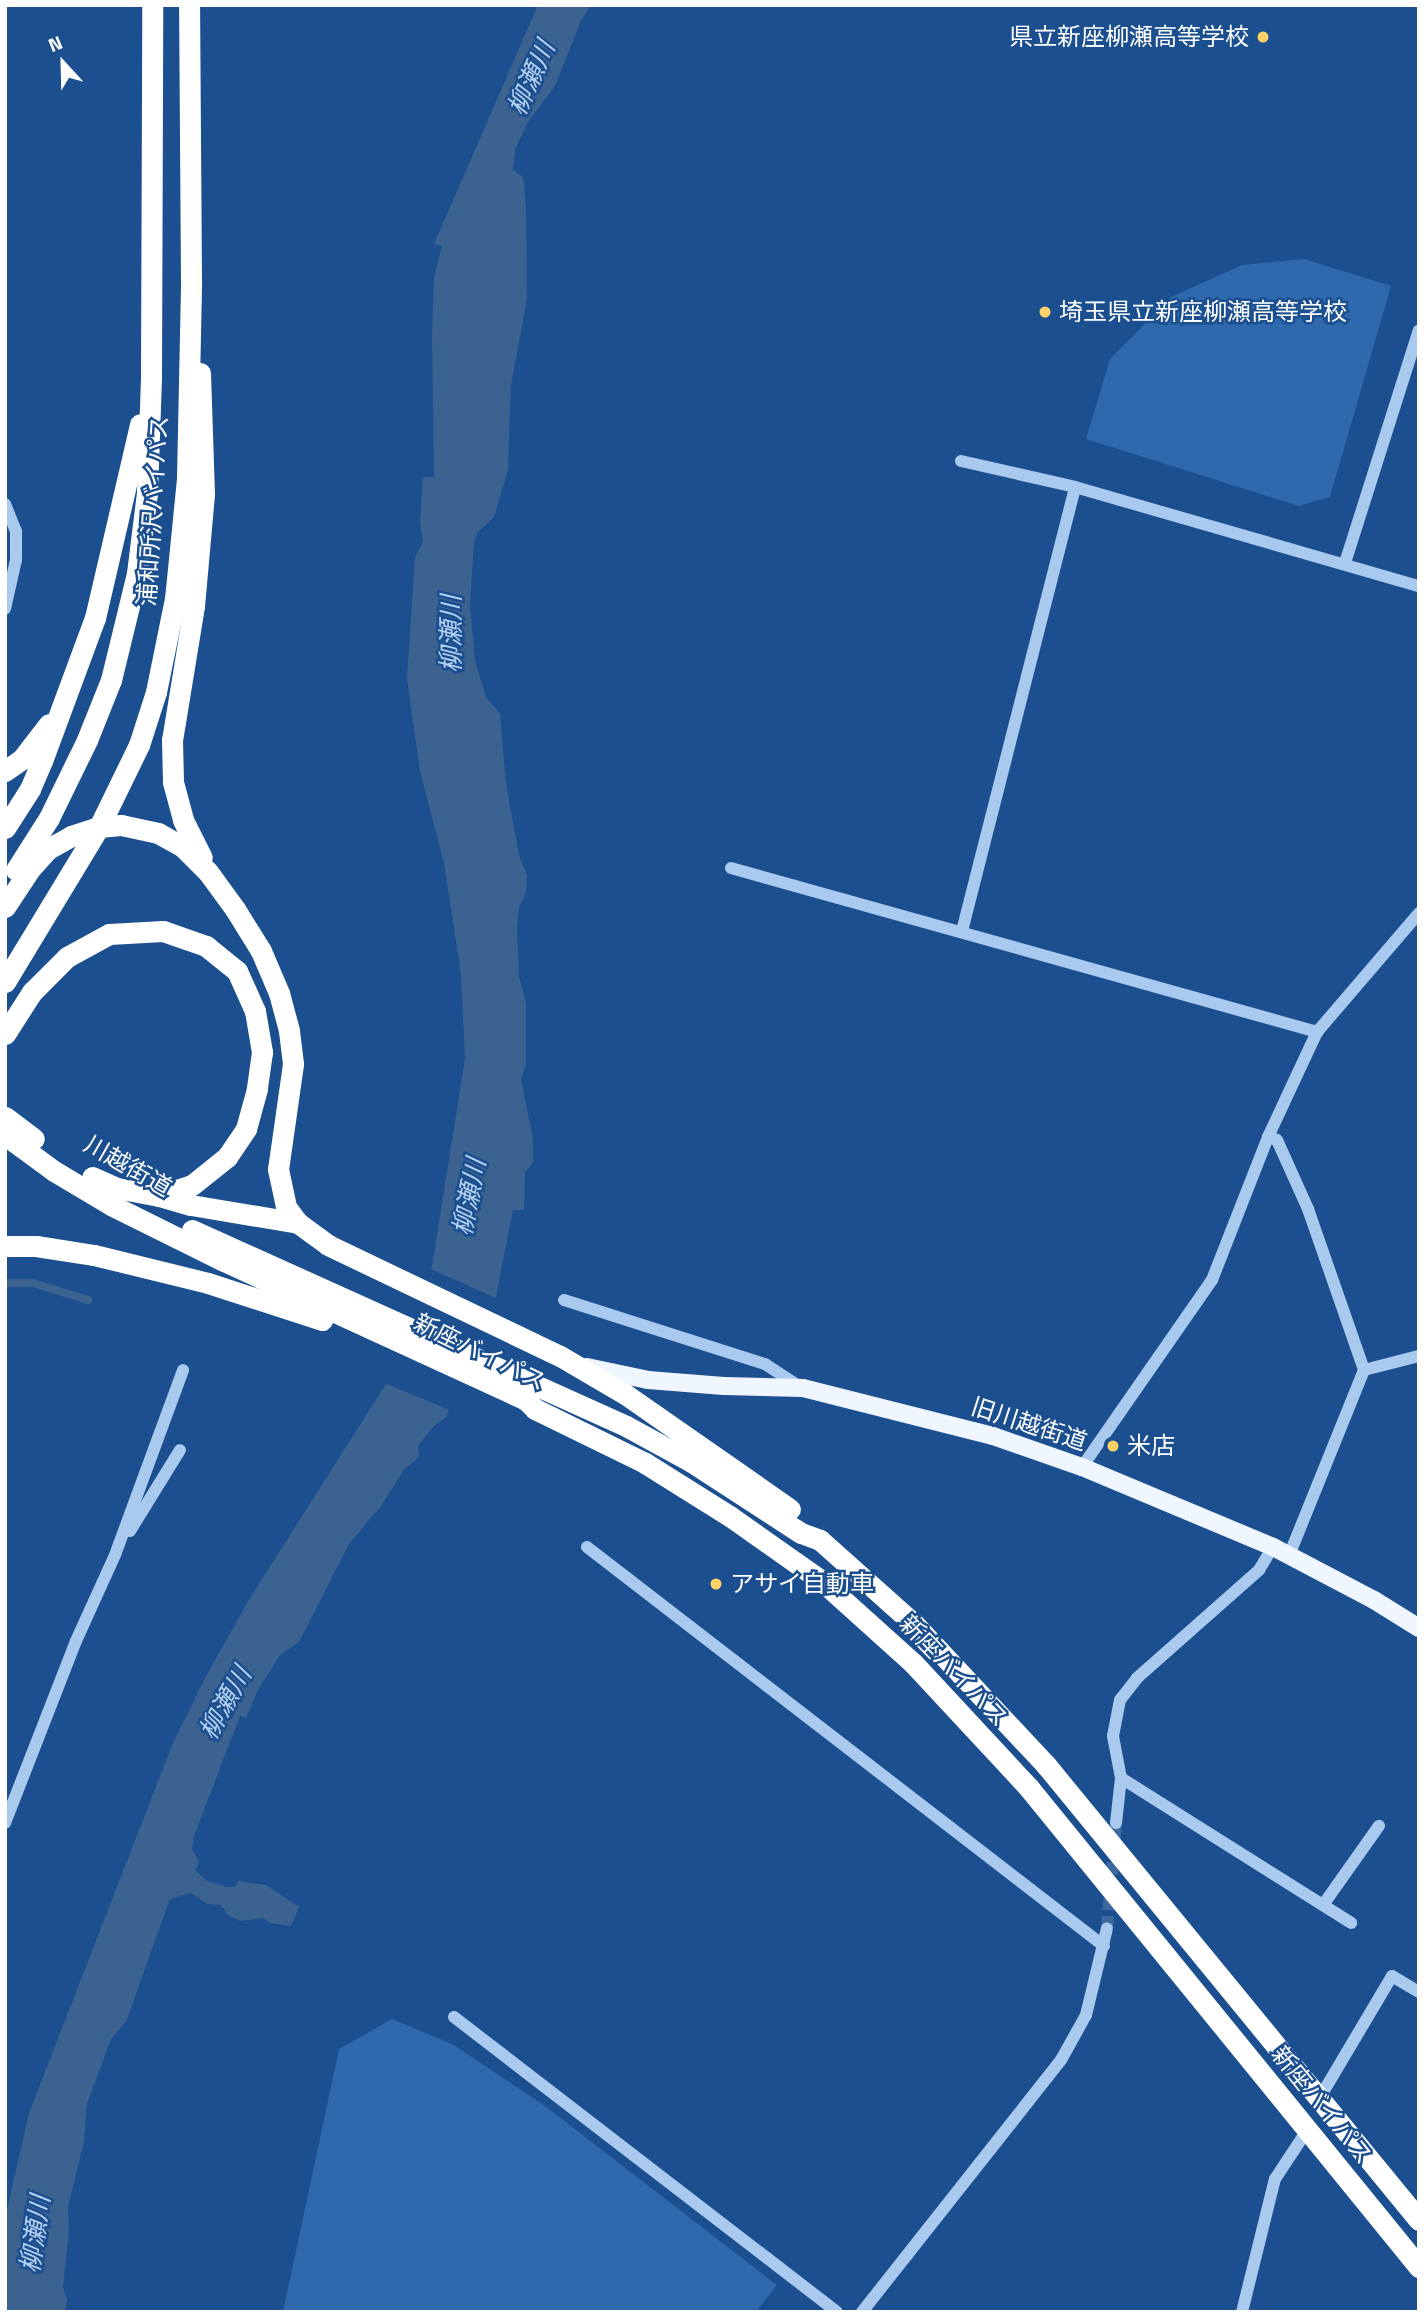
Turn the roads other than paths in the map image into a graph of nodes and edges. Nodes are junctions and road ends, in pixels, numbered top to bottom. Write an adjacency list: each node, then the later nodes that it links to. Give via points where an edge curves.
1 (152, 5): 5 (highway, 浦和所沢バイパス)
2 (189, 5): 3 (highway, 浦和所沢バイパス)
3 (191, 281): 14 (highway, 浦和所沢バイパス, via 187,478 175,598 156,692 139,745); 17 (highway, via 203,408 204,494 194,606 172,740 173,782 183,820)
4 (1419, 330): 9 (street)
5 (150, 377): 12 (highway, via 95,618); 18 (highway, 浦和所沢バイパス, via 147,493 137,573 111,680 48,818)
6 (961, 461): 7 (street)
7 (1074, 487): 9 (street); 21 (street)
8 (5, 503): 11 (street, via 16,531 16,560)
9 (1345, 563): 10 (street)
10 (1419, 586)
11 (5, 609)
12 (64, 700): 13 (highway, via 39,741); 15 (highway, via 30,789)
13 (5, 771)
14 (99, 827): 17 (highway, via 121,825 158,833 183,847); 19 (highway, via 48,849); 22 (highway, 浦和所沢バイパス)
15 (5, 828)
16 (731, 869): 21 (street)
17 (208, 872): 30 (highway, via 261,951 289,1031 292,1064 278,1169 286,1206)
18 (5, 886)
19 (5, 907)
20 (1419, 913): 23 (street)
21 (962, 931): 23 (street)
22 (5, 982)
23 (1317, 1032): 26 (street)
24 (5, 1034): 29 (highway, via 32,992 67,957 109,934 163,931 206,946 237,971 256,1011 262,1052 246,1129 210,1173 192,1185)
25 (6, 1124): 28 (highway, 川越街道); 32 (highway, 川越街道, via 54,1171 111,1205)
26 (1268, 1137): 38 (street, via 1277,1140 1308,1209); 42 (street, via 1212,1280)
27 (5, 1151): 33 (highway, via 119,1223)
28 (92, 1177): 29 (highway, via 117,1188); 32 (highway, 川越街道)
29 (159, 1196): 30 (highway)
30 (298, 1223): 35 (highway, via 328,1245)
31 (5, 1246): 33 (highway, via 94,1255 208,1283)
32 (228, 1254): 33 (highway, 新座バイパス)
33 (294, 1297): 40 (highway, 新座バイパス); 40 (highway, via 322,1320)
34 (564, 1300): 39 (street, via 765,1364)
35 (560, 1356): 39 (main road, 旧川越街道, via 648,1380); 43 (highway, via 625,1394 807,1522)
36 (1419, 1356): 38 (street)
37 (183, 1370): 46 (street)
38 (1364, 1370): 45 (street)
39 (803, 1388): 42 (main road, 旧川越街道, via 993,1436)
40 (528, 1401): 43 (highway, 新座バイパス, via 626,1426 690,1461 801,1533); 59 (highway, 新座バイパス, via 645,1463 731,1517 822,1582 884,1635 1029,1788)
41 (180, 1450): 46 (street)
42 (1082, 1467): 45 (main road, 旧川越街道)
43 (820, 1540): 58 (highway, 新座バイパス, via 915,1625 1046,1765)
44 (587, 1546): 55 (street)
45 (1281, 1552): 47 (main road, 旧川越街道); 48 (street, via 1137,1678 1120,1700 1113,1736)
46 (115, 1555): 50 (street)
47 (1419, 1628)
48 (1121, 1778): 49 (street); 52 (street)
49 (1116, 1823)
50 (5, 1824)
51 (1379, 1826): 52 (street)
52 (1323, 1905): 53 (street)
53 (1351, 1923)
54 (1107, 1928): 55 (street)
55 (1104, 1946): 63 (street, via 1086,2015 1060,2060)
56 (1419, 1992): 58 (street, via 1392,1976)
57 (454, 2017): 62 (street)
58 (1319, 2099): 60 (highway, 新座バイパス)
59 (1308, 2129): 61 (highway, 新座バイパス); 64 (street, via 1275,2179)
60 (1419, 2220)
61 (1419, 2267)
62 (837, 2312)
63 (862, 2312)
64 (1242, 2312)

